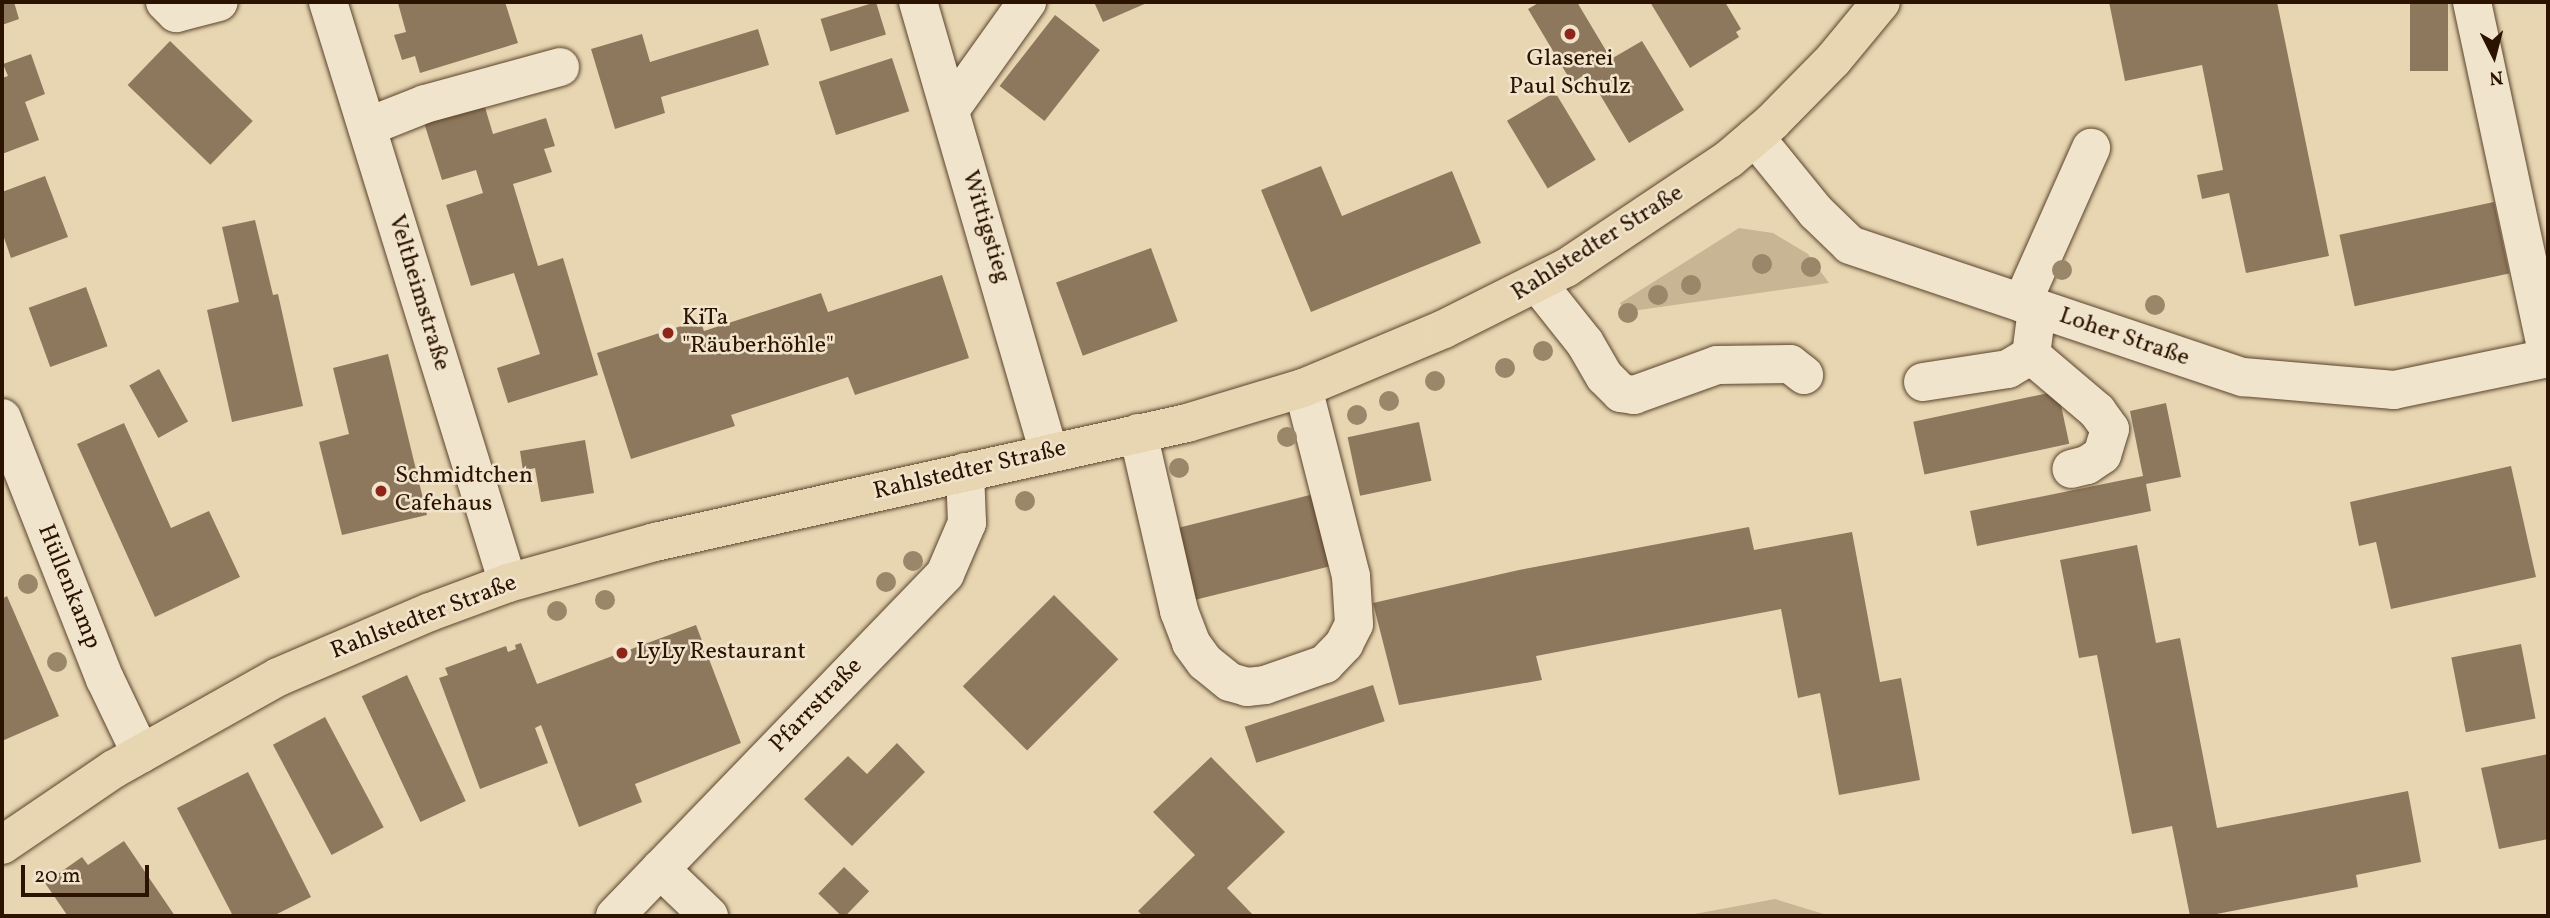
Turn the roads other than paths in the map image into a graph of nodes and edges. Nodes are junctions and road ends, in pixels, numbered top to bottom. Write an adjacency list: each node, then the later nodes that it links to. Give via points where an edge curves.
1 (164, 2): 2 (street, via 176,13)
2 (219, 2)
3 (328, 2): 10 (street, Veltheimstraße)
4 (918, 2): 9 (street, Wittigstieg)
5 (1027, 2): 9 (street)
6 (1881, 2): 11 (main road, Rahlstedter Straße, via 1833,60)
7 (2472, 2): 16 (street)
8 (560, 67): 10 (street, via 425,104)
9 (950, 110): 22 (street, Wittigstieg)
10 (367, 127): 25 (street, Veltheimstraße)
11 (1755, 137): 13 (main road, Rahlstedter Straße, via 1683,192); 14 (street, Loher Straße, via 1816,212 1850,245)
12 (2091, 148): 14 (street)
13 (1538, 284): 17 (street, via 1621,393 1634,395 1717,365 1790,364); 19 (main road, Rahlstedter Straße)
14 (2029, 306): 15 (street); 16 (street, Loher Straße, via 2242,377 2394,390)
15 (2031, 355): 18 (street, via 2008,369); 23 (street, via 2097,411 2110,429 2102,455)
16 (2548, 357)
17 (1804, 374)
18 (1923, 382)
19 (1303, 388): 21 (main road, Rahlstedter Straße); 21 (street, via 1351,576 1354,624 1344,644 1325,664 1265,685 1247,687 1230,682 1205,663 1191,643 1176,598)
20 (2, 418): 26 (street, Hüllenkamp, via 104,679)
21 (1138, 433): 22 (main road, Rahlstedter Straße)
22 (1049, 453): 24 (main road, Rahlstedter Straße)
23 (2071, 469)
24 (965, 472): 25 (main road, Rahlstedter Straße, via 655,542); 28 (street, Pfarrstraße, via 967,523 945,574)
25 (508, 583): 26 (main road, Rahlstedter Straße, via 278,677)
26 (141, 754): 27 (main road, Rahlstedter Straße)
27 (2, 845)
28 (660, 869): 29 (street, Pfarrstraße); 30 (street)
29 (615, 916)
30 (709, 916)

